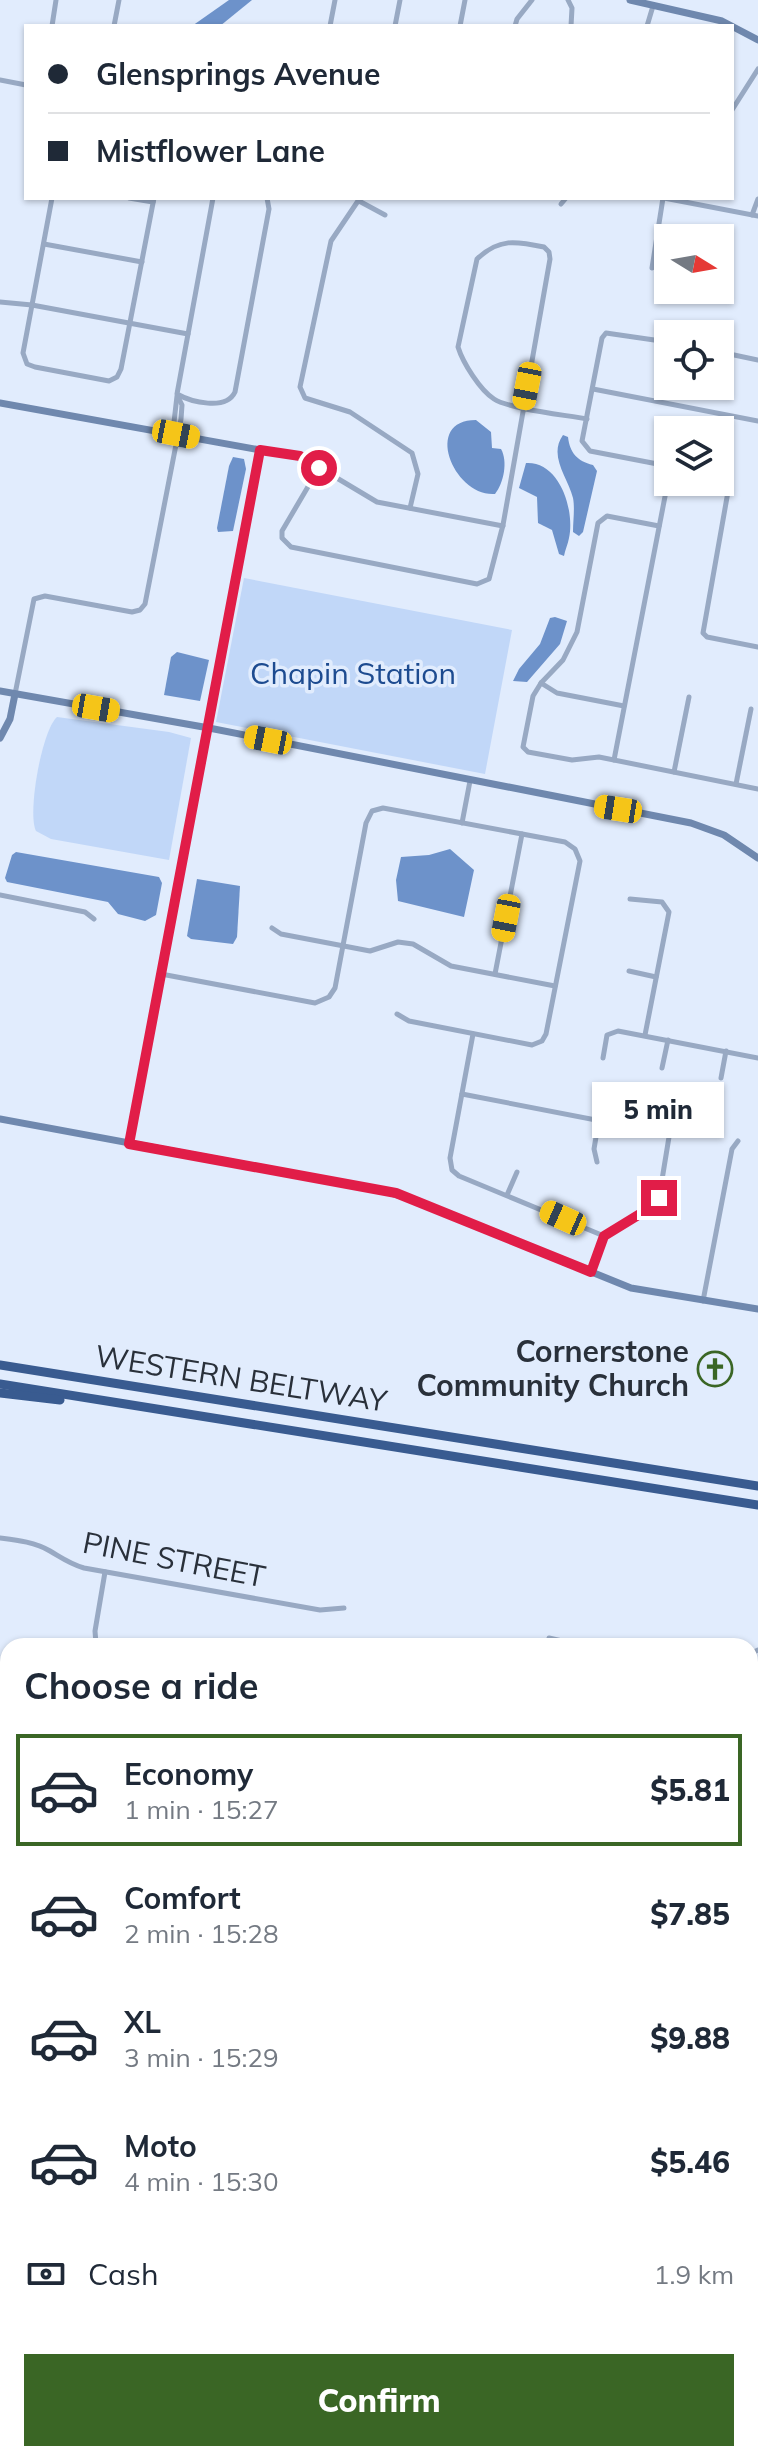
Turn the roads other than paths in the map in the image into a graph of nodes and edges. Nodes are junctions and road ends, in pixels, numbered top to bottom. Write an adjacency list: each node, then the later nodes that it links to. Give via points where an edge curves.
1 (56, 0): 10 (street)
2 (119, 0): 11 (street)
3 (335, 0): 12 (street)
4 (400, 0): 13 (street)
5 (465, 0): 14 (street)
6 (532, 0): 15 (street)
7 (568, 0): 16 (street)
8 (630, 0): 9 (street)
9 (653, 6): 17 (street); 18 (street)
10 (52, 24)
11 (114, 24)
12 (330, 24)
13 (395, 24)
14 (460, 24)
15 (516, 24)
16 (571, 24)
17 (648, 24)
18 (728, 24)
19 (734, 27): 20 (street)
20 (758, 40)
21 (758, 69): 24 (street)
22 (0, 80): 23 (street)
23 (24, 85)
24 (734, 107)
25 (758, 199): 36 (street)
26 (52, 200): 37 (street)
27 (153, 200): 38 (street)
28 (213, 200): 43 (street)
29 (267, 200): 48 (street, via 235,392 223,404)
30 (360, 200): 35 (street); 59 (street, via 331,241 300,387 305,398 350,412 412,453 418,474)
31 (564, 200): 34 (street)
32 (664, 200): 39 (street)
33 (674, 200): 36 (street)
34 (561, 204)
35 (385, 215)
36 (755, 216)
37 (44, 244): 38 (street); 41 (street)
38 (142, 262): 42 (street)
39 (652, 268)
40 (0, 302): 41 (street)
41 (32, 305): 42 (street); 42 (street, via 23,353 27,364 64,373 109,381 117,377)
42 (130, 323): 43 (street)
43 (188, 334): 48 (street)
44 (654, 340): 47 (street, via 606,333)
45 (734, 355): 46 (street)
46 (758, 360)
47 (593, 389): 51 (street); 52 (street)
48 (177, 396): 53 (street, via 182,412)
49 (0, 403): 53 (street)
50 (523, 407): 50 (street, via 491,398 459,346 477,259 502,242 549,252); 51 (street); 60 (street)
51 (587, 419): 55 (street, via 582,441 590,451)
52 (758, 421)
53 (176, 434): 54 (street); 65 (street, via 143,608 132,612 45,596 34,599)
54 (260, 450): 56 (street, via 300,456); 69 (street)
55 (654, 463)
56 (319, 468): 59 (street, via 367,498); 60 (street, via 282,531 291,547 477,584 492,575)
57 (665, 496): 61 (street)
58 (727, 496): 62 (street, via 703,633)
59 (410, 508): 60 (street)
60 (503, 526)
61 (659, 526): 63 (street, via 607,516 598,523 572,648); 67 (street)
62 (758, 647)
63 (541, 683): 67 (street, via 557,693); 71 (street, via 530,702 523,747 572,760)
64 (0, 691): 65 (street)
65 (15, 694): 69 (street); 70 (street)
66 (689, 697): 72 (street)
67 (624, 706): 71 (street)
68 (751, 709): 74 (street)
69 (209, 728): 73 (street); 85 (street)
70 (0, 738)
71 (614, 760): 72 (street)
72 (674, 772): 74 (street)
73 (470, 781): 76 (street); 78 (street, via 707,827)
74 (736, 784): 75 (street)
75 (758, 789)
76 (462, 823): 77 (street); 83 (street, via 383,808 372,811)
77 (522, 834): 86 (street); 88 (street, via 565,842 580,861)
78 (758, 858)
79 (0, 895): 81 (street, via 85,912)
80 (630, 899): 87 (street, via 667,905)
81 (94, 919)
82 (272, 928): 83 (street)
83 (342, 946): 85 (street, via 335,988 315,1003); 86 (street, via 370,951 398,942 413,944 443,964)
84 (629, 971): 87 (street)
85 (161, 974): 102 (street)
86 (495, 974): 88 (street)
87 (656, 977): 91 (street)
88 (555, 986): 90 (street, via 542,1041 532,1045)
89 (397, 1014): 90 (street)
90 (473, 1034): 98 (street)
91 (645, 1035): 92 (street); 94 (street, via 611,1032)
92 (668, 1040): 93 (street); 96 (street)
93 (726, 1051): 95 (street); 97 (street)
94 (603, 1058)
95 (758, 1058)
96 (662, 1068)
97 (721, 1078)
98 (462, 1094): 100 (street); 105 (street, via 452,1170)
99 (0, 1119): 102 (street)
100 (599, 1119): 103 (street); 106 (street, via 669,1137 659,1198)
101 (738, 1141): 108 (street, via 732,1149)
102 (129, 1144): 107 (street, via 396,1193)
103 (597, 1162)
104 (517, 1172): 105 (street)
105 (507, 1195): 106 (street)
106 (604, 1236): 107 (street)
107 (591, 1272): 108 (street, via 652,1293)
108 (703, 1302): 109 (street)
109 (758, 1309)
110 (0, 1365): 114 (highway, WESTERN BELTWAY)
111 (0, 1384): 113 (highway, WESTERN BELTWAY)
112 (0, 1393): 113 (highway)
113 (196, 1415): 115 (highway, WESTERN BELTWAY)
114 (758, 1486)
115 (758, 1505)
116 (0, 1538): 117 (street, PINE STREET, via 34,1544 64,1562)
117 (105, 1572): 118 (street, PINE STREET, via 320,1610); 119 (street)
118 (344, 1608)
119 (96, 1638)

